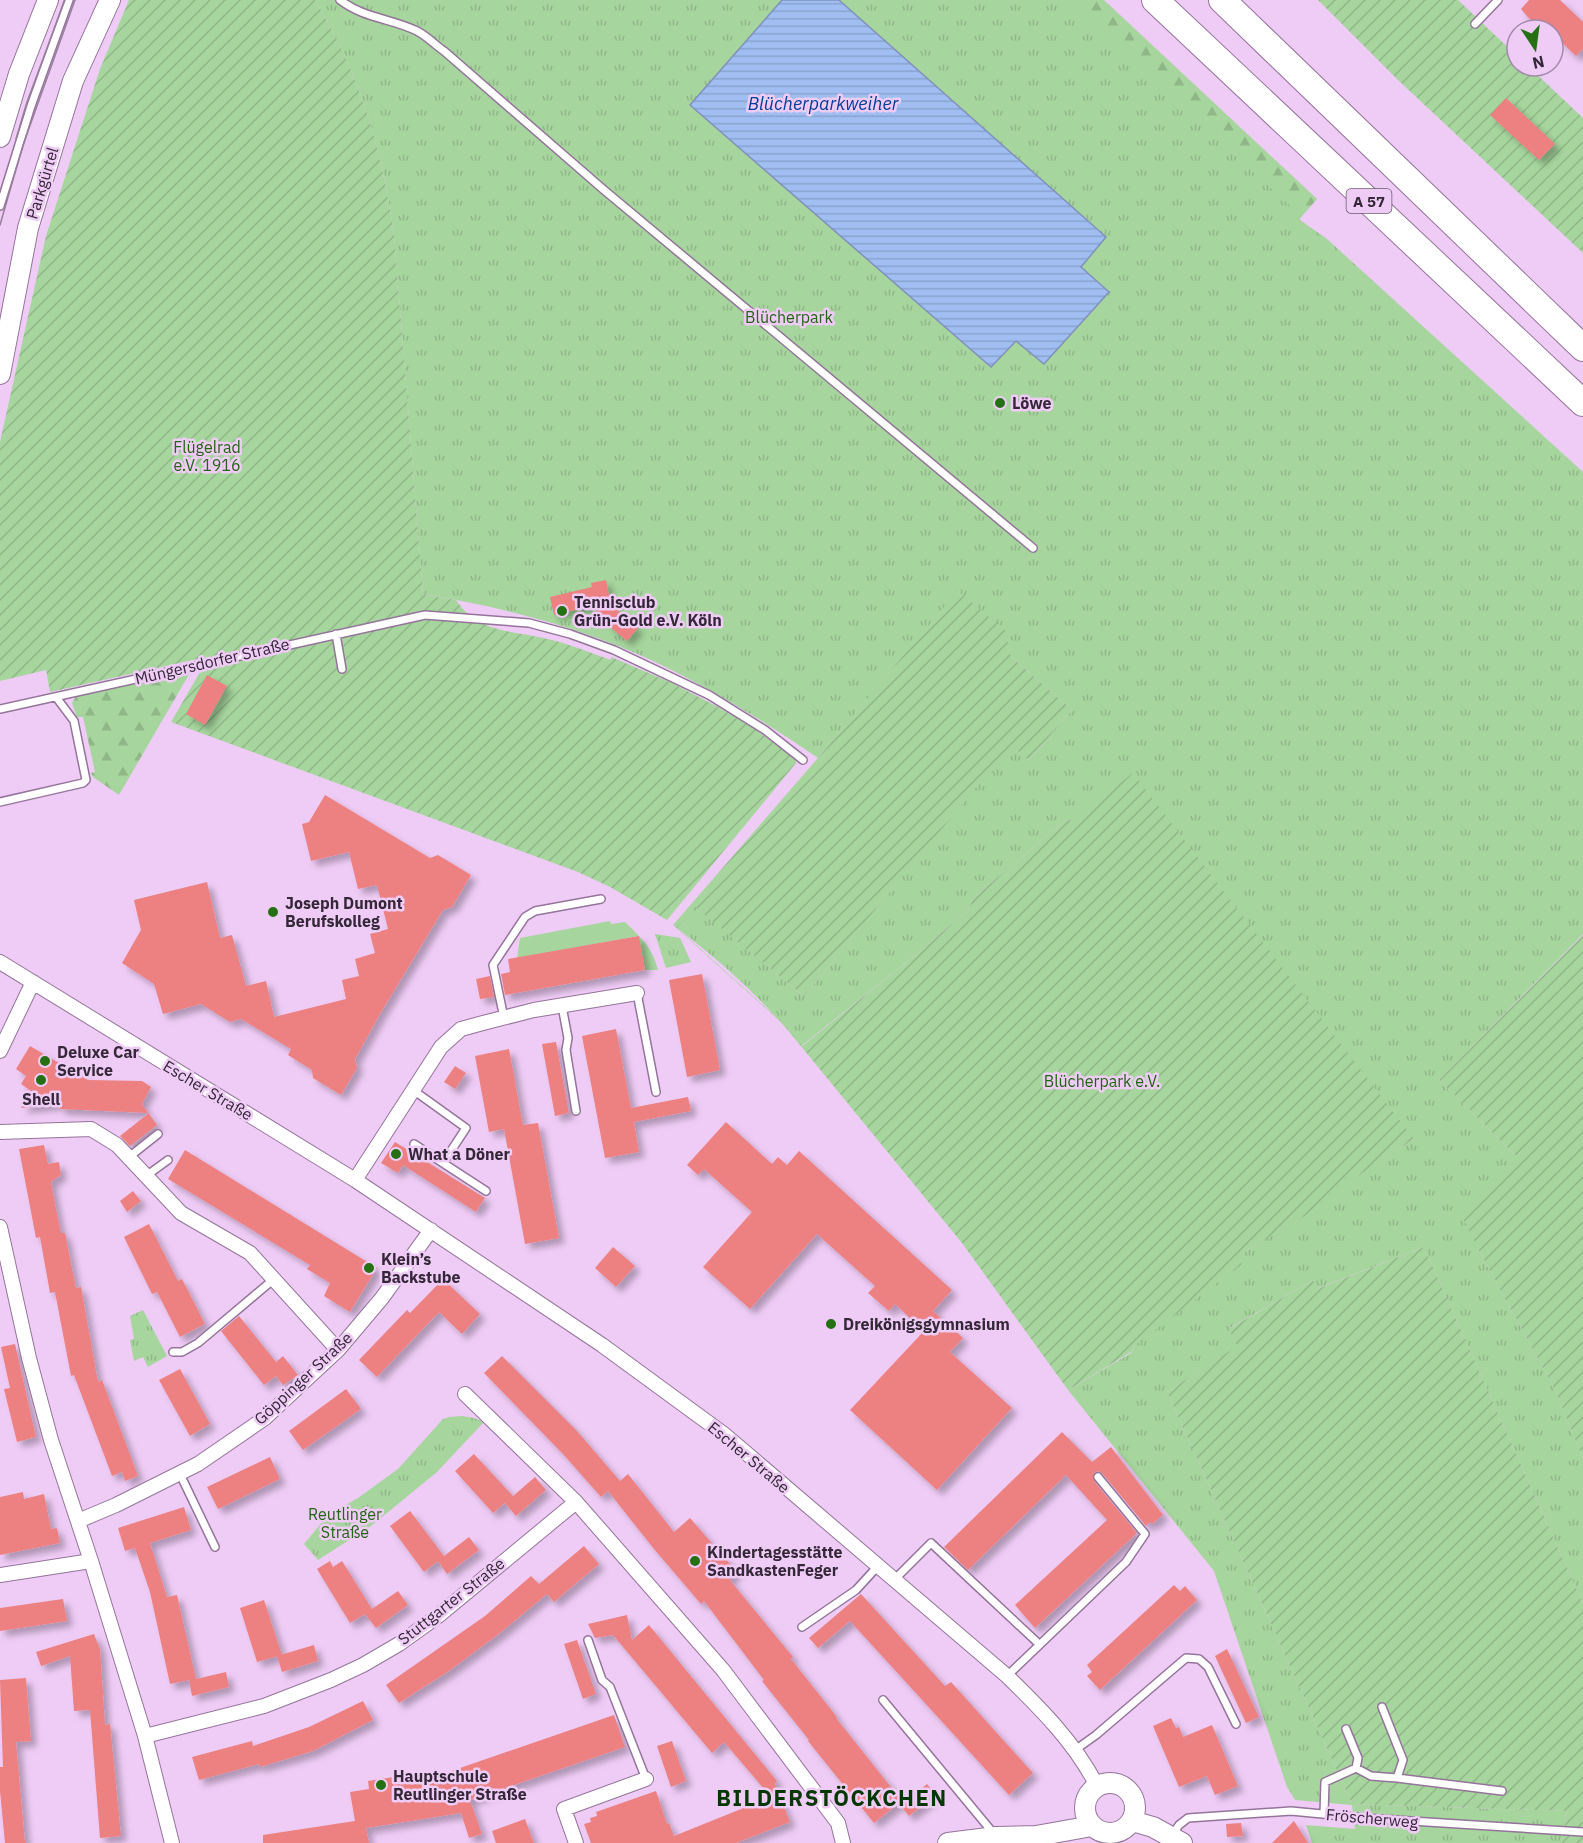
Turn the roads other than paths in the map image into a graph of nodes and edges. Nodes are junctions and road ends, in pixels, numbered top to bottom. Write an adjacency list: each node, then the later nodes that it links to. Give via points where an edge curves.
1 (48, 0): 9 (main road)
2 (69, 0): 10 (lane)
3 (110, 0): 11 (main road, Parkgürtel, via 73,81)
4 (340, 0): 15 (lane, via 366,16 418,32 444,51 621,205)
5 (1155, 0): 14 (highway, A 57)
6 (1222, 0): 12 (highway, A 57)
7 (1498, 0): 8 (lane)
8 (1475, 24)
9 (0, 137)
10 (0, 206)
11 (7, 310): 13 (main road, Parkgürtel)
12 (1583, 348)
13 (0, 374)
14 (1583, 403)
15 (1033, 548)
16 (336, 634): 17 (lane); 18 (lane, Müngersdorfer Straße); 20 (lane, Müngersdorfer Straße, via 424,615 529,623 570,634 710,695)
17 (342, 669)
18 (56, 697): 19 (lane, Müngersdorfer Straße); 21 (lane, via 74,720 86,780)
19 (0, 708)
20 (803, 760)
21 (0, 802)
22 (601, 899): 27 (lane, via 525,916 493,965)
23 (0, 962): 24 (street, Escher Straße)
24 (33, 982): 28 (street); 39 (street, Escher Straße)
25 (637, 993): 26 (street); 30 (lane)
26 (562, 1006): 27 (street); 31 (lane)
27 (504, 1018): 29 (street, via 460,1029 441,1047)
28 (0, 1051)
29 (413, 1090): 37 (lane, via 466,1128); 39 (street)
30 (656, 1092)
31 (576, 1110)
32 (0, 1132): 35 (street, via 91,1129 117,1144)
33 (158, 1134): 35 (lane)
34 (414, 1144): 37 (lane)
35 (129, 1157): 38 (street)
36 (168, 1160): 38 (lane)
37 (442, 1163): 40 (lane)
38 (146, 1176): 43 (street, via 181,1213 250,1253)
39 (355, 1180): 42 (street, Escher Straße)
40 (486, 1191)
41 (0, 1227): 50 (street, via 29,1358)
42 (431, 1230): 44 (street, Göppinger Straße); 53 (street, Escher Straße, via 602,1345 725,1435)
43 (274, 1279): 44 (street); 45 (lane, via 198,1343 182,1352)
44 (338, 1350): 47 (street, Göppinger Straße, via 264,1418)
45 (173, 1352)
46 (465, 1394): 49 (street)
47 (180, 1474): 50 (street, Göppinger Straße); 51 (lane)
48 (1098, 1477): 58 (lane, via 1145,1534 1126,1562)
49 (576, 1502): 64 (street, Stuttgarter Straße, via 438,1616 363,1665 264,1706); 79 (street, via 723,1670 838,1823)
50 (78, 1521): 52 (street)
51 (215, 1547)
52 (91, 1561): 54 (street); 64 (street)
53 (878, 1566): 55 (street, Escher Straße); 56 (lane, via 856,1590)
54 (0, 1575)
55 (894, 1580): 58 (lane, via 931,1543); 59 (street, Escher Straße)
56 (802, 1627)
57 (588, 1640): 68 (lane)
58 (1039, 1644): 59 (lane)
59 (1006, 1676): 65 (street, Escher Straße)
60 (884, 1700): 75 (lane)
61 (1382, 1707): 67 (lane, via 1403,1760)
62 (1236, 1724): 65 (lane, via 1208,1667 1199,1659 1186,1658)
63 (1346, 1729): 66 (lane, via 1358,1758)
64 (145, 1736): 77 (street)
65 (1075, 1750): 69 (street, Escher Straße)
66 (1356, 1768): 67 (lane, via 1371,1776); 71 (lane, via 1325,1782)
67 (1397, 1778): 70 (lane)
68 (646, 1779): 78 (street, via 564,1809)
69 (1097, 1786): 72 (main road, via 1111,1782 1125,1787 1136,1807); 73 (main road, via 1085,1804)
70 (1502, 1791)
71 (1324, 1814): 74 (lane, Fröscherweg); 76 (lane, Fröscherweg, via 1291,1811 1188,1818 1179,1824)
72 (1132, 1821): 73 (main road, via 1113,1833); 76 (main road)
73 (1092, 1826): 75 (main road, via 1036,1836)
74 (1583, 1832)
75 (996, 1837): 80 (main road)
76 (1177, 1840)
77 (172, 1843)
78 (576, 1843)
79 (843, 1843)
80 (948, 1843)

